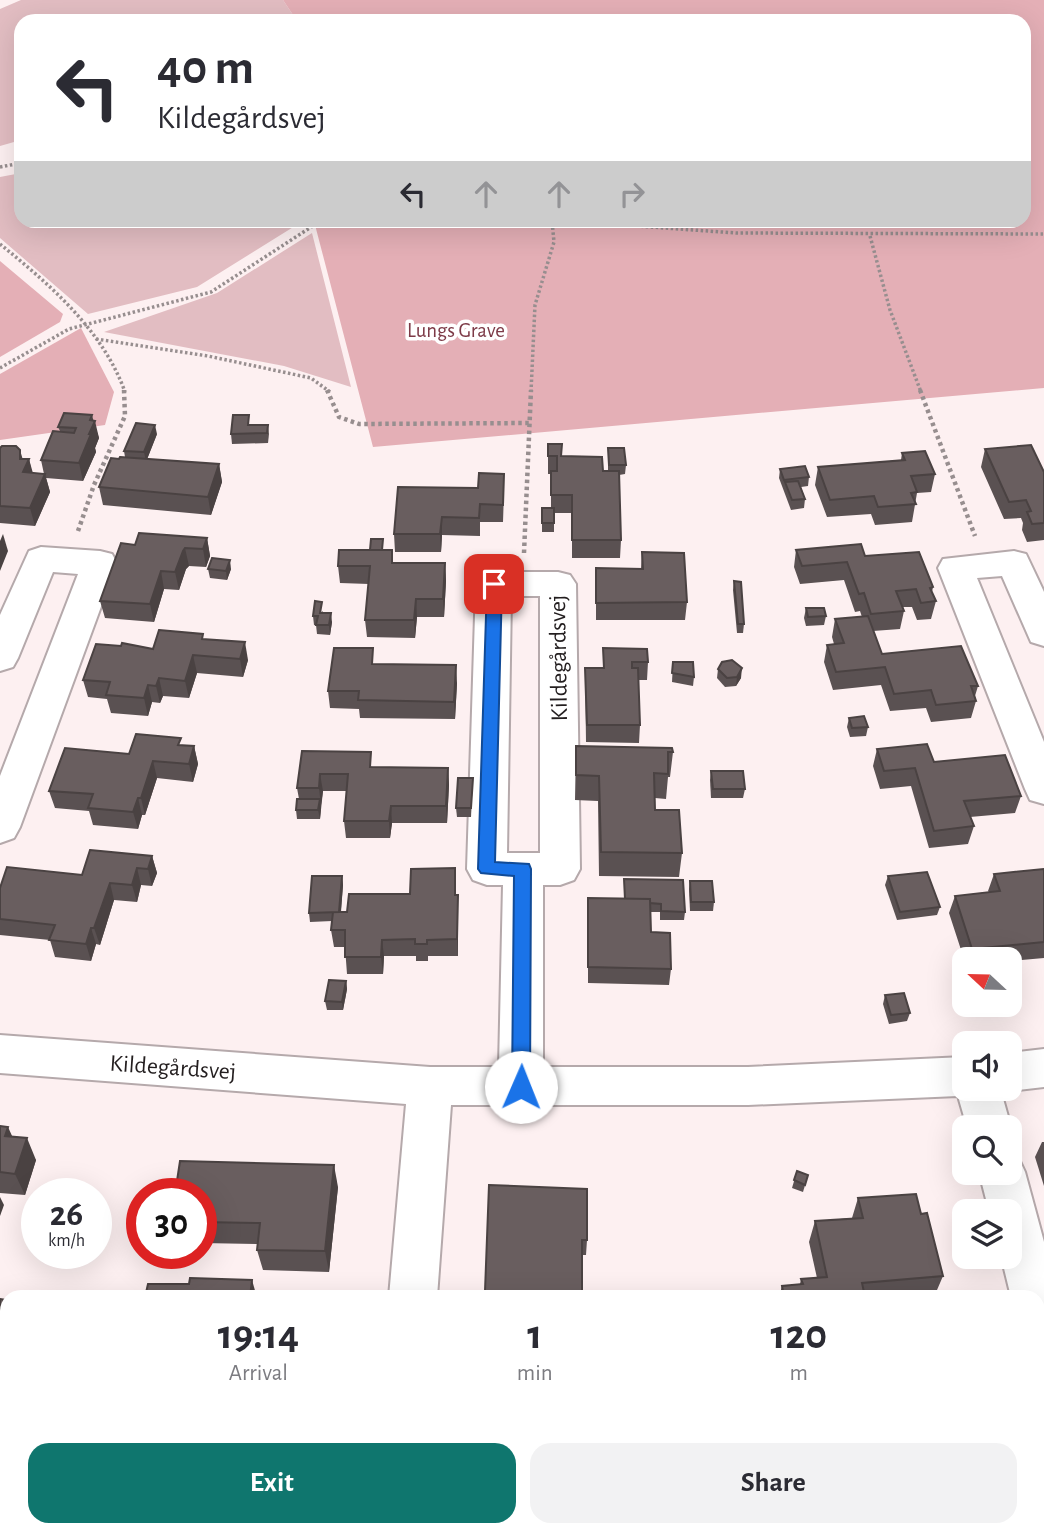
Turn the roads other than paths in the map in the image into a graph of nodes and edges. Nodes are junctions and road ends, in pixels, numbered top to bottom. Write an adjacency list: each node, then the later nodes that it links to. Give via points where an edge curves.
1 (1044, 633): 3 (street, via 1014,563 955,568)
2 (0, 658): 4 (street, via 41,559 100,563)
3 (1044, 789)
4 (0, 827)
5 (523, 869): 5 (street, Kildegårdsvej, via 560,869 558,584 494,584 487,869); 11 (street)
6 (0, 1054): 10 (street, Kildegårdsvej)
7 (1044, 1068): 8 (street)
8 (1022, 1071)
9 (952, 1077): 11 (street, Kildegårdsvej, via 748,1086)
10 (429, 1086): 11 (street, Kildegårdsvej); 13 (street)
11 (521, 1087)
12 (1006, 1185): 14 (street)
13 (414, 1290)
14 (1034, 1290)

